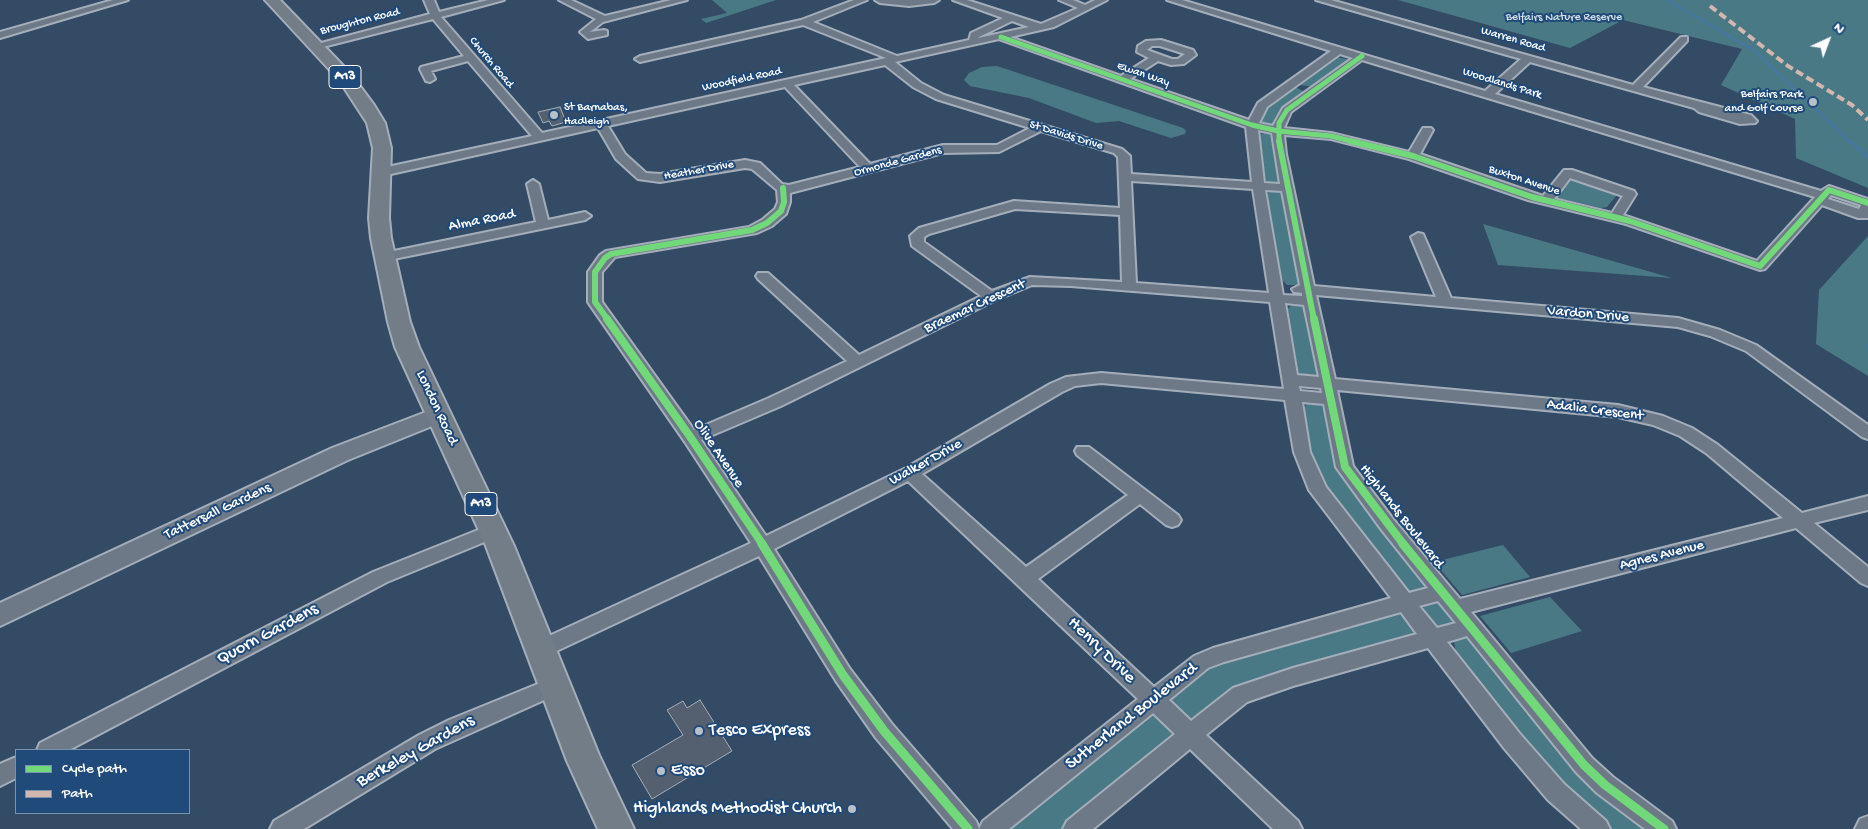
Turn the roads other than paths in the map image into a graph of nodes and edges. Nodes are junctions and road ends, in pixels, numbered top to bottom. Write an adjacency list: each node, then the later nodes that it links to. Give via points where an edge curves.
1 (123, 0): 24 (street)
2 (272, 0): 28 (main road, London Road / A13)
3 (429, 0): 18 (street, Church Road)
4 (499, 0): 18 (street, Broughton Road)
5 (564, 0): 19 (street)
6 (682, 0): 19 (street)
7 (862, 0): 21 (street)
8 (880, 0): 9 (street, via 909,3)
9 (934, 0)
10 (958, 0): 20 (street)
11 (1064, 0): 17 (street)
12 (1102, 0): 17 (street, Woodfield Road)
13 (1172, 0): 16 (street, Woodlands Park)
14 (1208, 0): 16 (street)
15 (1321, 0): 33 (street, Warren Road)
16 (1195, 7): 29 (street, Woodlands Park)
17 (1086, 8): 22 (street, Woodfield Road)
18 (436, 17): 28 (street, Broughton Road); 31 (street, Church Road)
19 (601, 18): 23 (street, via 585,32 588,36)
20 (1011, 18): 22 (street); 27 (street, via 974,35)
21 (804, 22): 34 (street); 35 (street, St Davids Drive)
22 (1040, 28): 25 (street, Woodfield Road)
23 (604, 33)
24 (0, 35)
25 (1001, 37): 27 (street, Woodfield Road); 37 (street, Ewan Way)
26 (1684, 39): 40 (street)
27 (976, 42): 35 (street, Woodfield Road)
28 (315, 46): 52 (main road, London Road / A13, via 345,77 376,123 382,148)
29 (1339, 50): 30 (street, Woodlands Park); 39 (street)
30 (1362, 56): 41 (street); 42 (street, Woodlands Park)
31 (470, 57): 36 (street, via 425,69); 49 (street, Church Road)
32 (1157, 57): 37 (street)
33 (1529, 58): 40 (street, Warren Road); 42 (street)
34 (640, 59)
35 (894, 61): 38 (street, Woodfield Road); 46 (street, St Davids Drive, via 929,93)
36 (430, 79)
37 (1123, 79): 45 (street, Ewan Way)
38 (788, 84): 44 (street, Woodfield Road); 51 (street)
39 (1291, 84): 41 (street); 45 (street, via 1262,105)
40 (1636, 88): 43 (street, Warren Road)
41 (1313, 92): 48 (street, via 1287,110)
42 (1488, 94): 58 (street, Woodlands Park)
43 (1698, 106)
44 (602, 125): 49 (street, Woodfield Road); 56 (street, Heather Drive, via 620,156 642,176 660,178 745,164 756,166 772,183)
45 (1252, 125): 48 (street, Ewan Way); 55 (street, via 1253,153)
46 (1038, 128): 51 (street, Ormonde Gardens, via 999,148 943,149); 53 (street, St Davids Drive, via 1122,154)
47 (1427, 130): 50 (street)
48 (1278, 131): 50 (street, Buxton Avenue, via 1338,138); 57 (street, Highlands Boulevard)
49 (540, 138): 52 (street, Woodfield Road)
50 (1413, 156): 59 (street, Buxton Avenue)
51 (868, 170): 56 (street, Ormonde Gardens)
52 (382, 172): 66 (main road, London Road / A13, via 379,218)
53 (1127, 177): 55 (street); 61 (street, St Davids Drive)
54 (533, 184): 64 (street)
55 (1260, 187): 57 (street); 69 (street)
56 (783, 188): 78 (street, Olive Avenue, via 781,211 760,227 735,235 618,252 605,258 596,272 595,302)
57 (1288, 188): 70 (street, Highlands Boulevard)
58 (1822, 198): 60 (street, Woodlands Park, via 1863,215); 63 (street, Buxton Avenue, via 1760,266)
59 (1546, 201): 63 (street, Buxton Avenue); 63 (street, via 1568,173 1630,194)
60 (1868, 204)
61 (1126, 212): 68 (street, St Davids Drive); 71 (street, via 1014,205 924,231 917,236 917,243)
62 (586, 216): 64 (street, Alma Road)
63 (1616, 216)
64 (543, 225): 66 (street, Alma Road)
65 (1418, 237): 72 (street)
66 (384, 257): 76 (main road, London Road / A13, via 399,322)
67 (763, 276): 73 (street)
68 (1129, 288): 69 (street, Braemar Crescent); 71 (street, Braemar Crescent, via 1040,280 1022,283)
69 (1277, 293): 70 (street, Braemar Crescent); 74 (street)
70 (1310, 296): 72 (street, Vardon Drive); 75 (street, Highlands Boulevard)
71 (991, 297): 73 (street, Braemar Crescent)
72 (1445, 302): 77 (street, Vardon Drive, via 1678,323 1715,333 1752,348)
73 (858, 362): 78 (street, Braemar Crescent)
74 (1292, 388): 75 (street, Walker Drive); 80 (street, Walker Drive, via 1087,378 1056,388); 90 (street, via 1302,452 1318,490)
75 (1330, 391): 84 (street, Adalia Crescent, via 1618,411 1647,416 1686,432 1712,449); 89 (street, Highlands Boulevard, via 1339,443 1348,471)
76 (439, 415): 85 (main road, London Road / A13); 92 (street, Tattersall Gardens, via 340,454)
77 (1868, 433)
78 (691, 438): 86 (street, Olive Avenue)
79 (1083, 451): 81 (street)
80 (910, 473): 86 (street, Walker Drive); 87 (street, Henry Drive)
81 (1140, 494): 83 (street); 87 (street)
82 (1868, 503): 84 (street, Agnes Avenue)
83 (1172, 520)
84 (1799, 521): 88 (street, Adalia Crescent); 91 (street, Agnes Avenue)
85 (493, 531): 95 (main road, London Road / A13); 99 (street, Quorn Gardens, via 380,577)
86 (763, 546): 95 (street, Walker Drive); 104 (street, Olive Avenue, via 864,704)
87 (1026, 578): 97 (street, Henry Drive)
88 (1868, 578)
89 (1442, 592): 90 (street, Sutherland Boulevard); 91 (street, Highlands Boulevard)
90 (1404, 604): 94 (street); 97 (street, Sutherland Boulevard, via 1220,654 1185,673)
91 (1456, 608): 93 (street, Highlands Boulevard)
92 (0, 615)
93 (1471, 627): 94 (street); 109 (street, Highlands Boulevard, via 1594,775)
94 (1432, 638): 98 (street, via 1240,695); 108 (street, via 1545,780)
95 (541, 650): 96 (main road, London Road / A13)
96 (555, 686): 102 (street, Berkeley Gardens, via 428,742); 103 (main road, London Road / A13, via 584,761)
97 (1152, 700): 98 (street, Henry Drive); 105 (street, Sutherland Boulevard)
98 (1189, 735): 106 (street); 107 (street, Henry Drive)
99 (50, 749)
100 (15, 768): 101 (street)
101 (0, 775)
102 (282, 829)
103 (616, 829)
104 (968, 829)
105 (992, 829)
106 (1075, 829)
107 (1290, 829)
108 (1598, 829)
109 (1664, 829)

